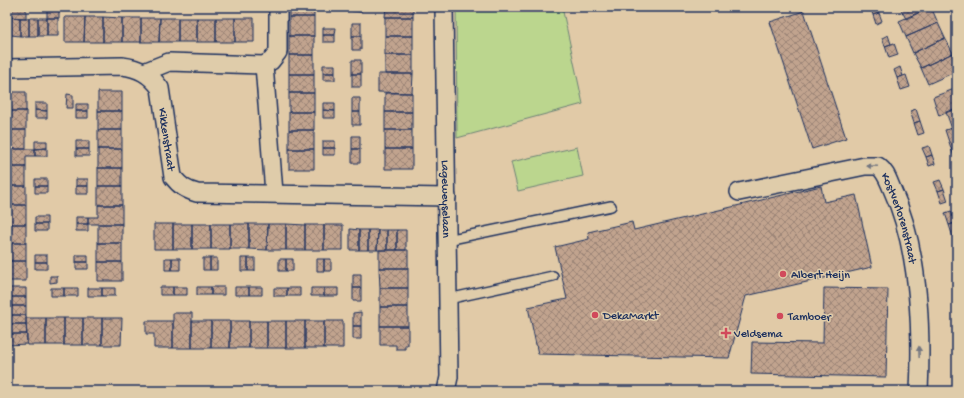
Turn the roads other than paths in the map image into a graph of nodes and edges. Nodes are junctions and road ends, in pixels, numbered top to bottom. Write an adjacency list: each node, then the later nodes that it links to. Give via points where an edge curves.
1 (278, 7): 3 (street, via 278,52)
2 (444, 7): 8 (street, Lageweyselaan)
3 (264, 65): 5 (street, via 169,62); 7 (street)
4 (7, 68): 5 (street, Kikkenstraat, via 122,66)
5 (144, 72): 7 (street, Kikkenstraat, via 160,88 173,177 179,185 197,193)
6 (739, 192): 14 (street, Kostverlorenstraat, one-way to 6, via 918,314 914,270 901,209 884,171 878,166 865,166)
7 (274, 193): 8 (street, Kikkenstraat)
8 (447, 197): 10 (street, Lageweyselaan)
9 (611, 206): 10 (lane)
10 (447, 240): 12 (street, Lageweyselaan)
11 (553, 276): 12 (lane)
12 (448, 299): 13 (street, Lageweyselaan, via 449,377)
13 (446, 391)
14 (919, 391)

